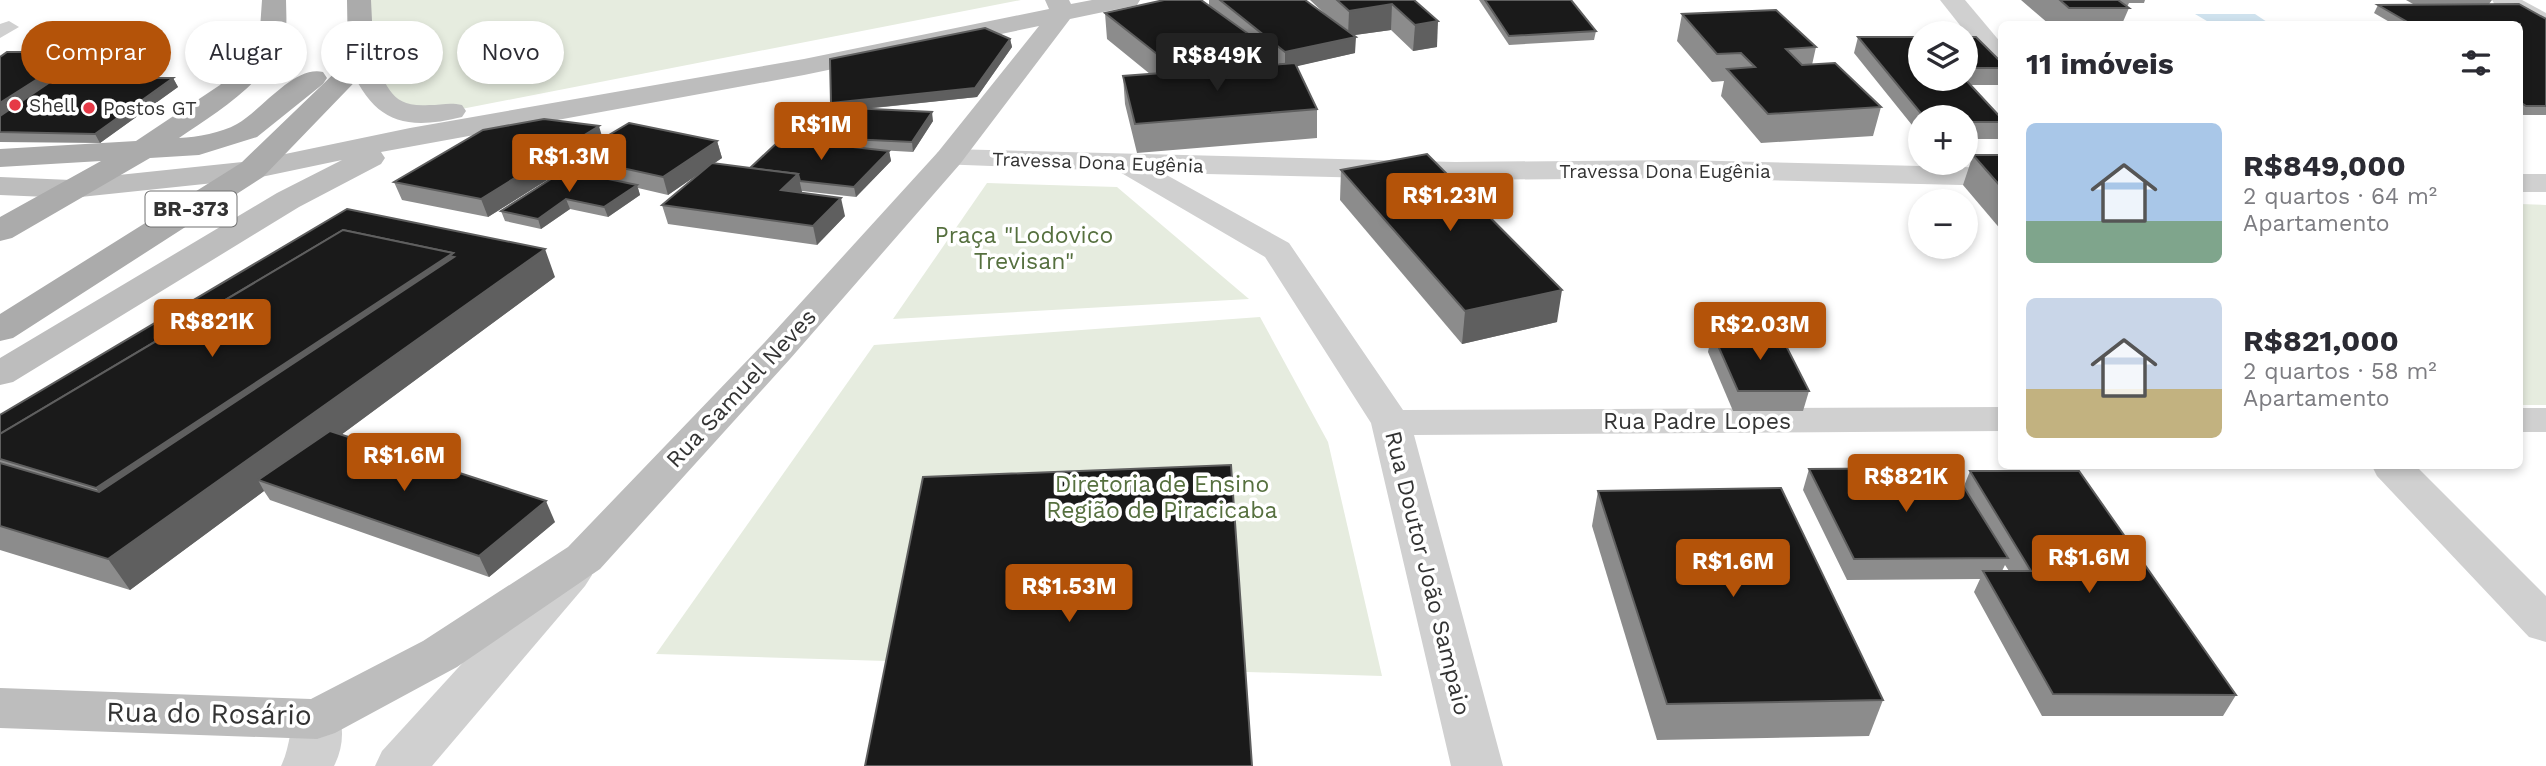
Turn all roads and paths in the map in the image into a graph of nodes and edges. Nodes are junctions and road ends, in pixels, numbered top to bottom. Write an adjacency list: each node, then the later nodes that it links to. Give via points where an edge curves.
1 (274, 0): 13 (main road, via 273,29 265,46 230,90)
2 (1021, 0): 11 (street, via 446,112 407,114 386,107)
3 (1128, 0): 6 (street)
4 (1952, 0): 9 (street)
5 (2504, 0): 8 (street)
6 (1060, 6): 12 (street, via 804,67); 15 (street, Rua Samuel Neves)
7 (359, 12): 13 (main road, via 320,72 247,131 199,146)
8 (2546, 23)
9 (1998, 56)
10 (339, 84): 17 (main road, BR-373)
11 (370, 84)
12 (410, 137): 17 (street); 25 (street, via 288,200)
13 (139, 152): 14 (main road); 22 (main road)
14 (0, 158)
15 (949, 158): 16 (street, Travessa Dona Eugênia); 31 (street, Rua Samuel Neves)
16 (1125, 164): 18 (street, Travessa Dona Eugênia); 29 (street, Rua Doutor João Sampaio, via 1277,250)
17 (252, 170): 22 (street); 24 (main road, BR-373)
18 (1998, 177)
19 (2523, 183): 20 (street)
20 (2546, 183)
21 (0, 186): 22 (street)
22 (71, 189): 23 (main road)
23 (0, 231)
24 (0, 330)
25 (0, 374)
26 (1998, 419): 29 (street, Rua Padre Lopes)
27 (2523, 420): 28 (street)
28 (2546, 420)
29 (1391, 423): 36 (street, Rua Doutor João Sampaio)
30 (2395, 469): 32 (street)
31 (584, 558): 34 (street, Rua do Rosário); 35 (street, Rua Samuel Neves)
32 (2546, 625)
33 (0, 708): 34 (street, Rua do Rosário)
34 (312, 742)
35 (401, 766)
36 (1477, 766)

